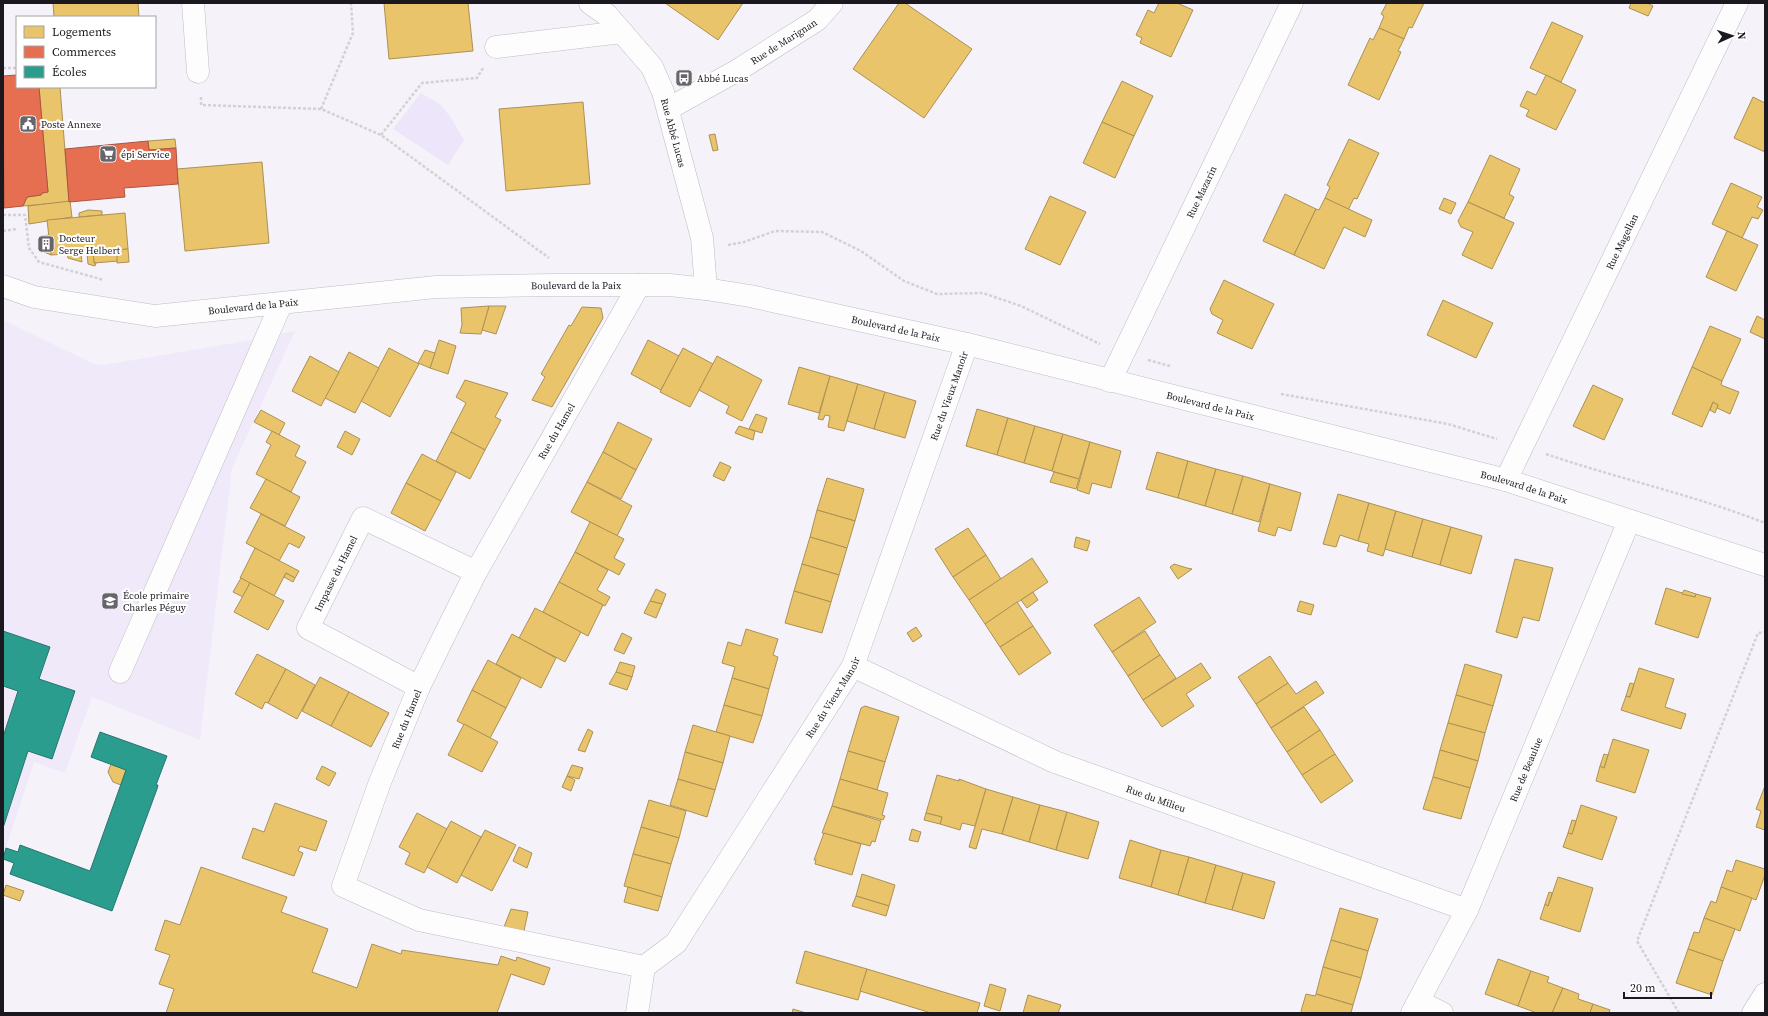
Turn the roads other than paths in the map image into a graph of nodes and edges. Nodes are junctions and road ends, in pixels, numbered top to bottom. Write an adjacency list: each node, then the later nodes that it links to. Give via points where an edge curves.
1 (193, 3): 8 (street)
2 (590, 3): 6 (street, Rue Abbé Lucas, via 607,15)
3 (832, 3): 9 (street, Rue de Marignan, via 817,20 738,70)
4 (1292, 3): 15 (street, Rue Mazarin)
5 (1737, 3): 16 (street, Rue Magellan)
6 (622, 32): 7 (street); 9 (street, Rue Abbé Lucas, via 652,67)
7 (496, 47)
8 (198, 72)
9 (668, 109): 12 (street, Rue Abbé Lucas, via 702,238)
10 (639, 285): 12 (street, Boulevard de la Paix); 13 (street, Boulevard de la Paix, via 436,287); 19 (street, Rue du Hamel)
11 (3, 286): 13 (street, Boulevard de la Paix, via 34,297 156,316)
12 (706, 288): 14 (street, Boulevard de la Paix)
13 (281, 304): 21 (street)
14 (966, 344): 15 (street, Boulevard de la Paix); 20 (street, Rue du Vieux Manoir)
15 (1110, 382): 16 (street, Boulevard de la Paix)
16 (1506, 480): 17 (street, Boulevard de la Paix)
17 (1629, 521): 18 (street, Boulevard de la Paix); 23 (street, Rue de Beaulue)
18 (1765, 565)
19 (476, 572): 22 (street, Rue du Hamel); 22 (street, Impasse du Hamel, via 363,518 308,628)
20 (853, 666): 23 (street, Rue du Milieu, via 1054,762); 24 (street, Rue du Vieux Manoir, via 676,943)
21 (120, 672)
22 (419, 687): 24 (street, Rue du Hamel, via 380,782 343,886 419,920)
23 (1468, 910): 26 (street, Rue de Beaulue)
24 (644, 967): 27 (street)
25 (1765, 994): 29 (street)
26 (1416, 1008): 28 (street)
27 (637, 1013)
28 (1442, 1013)
29 (1754, 1013)

